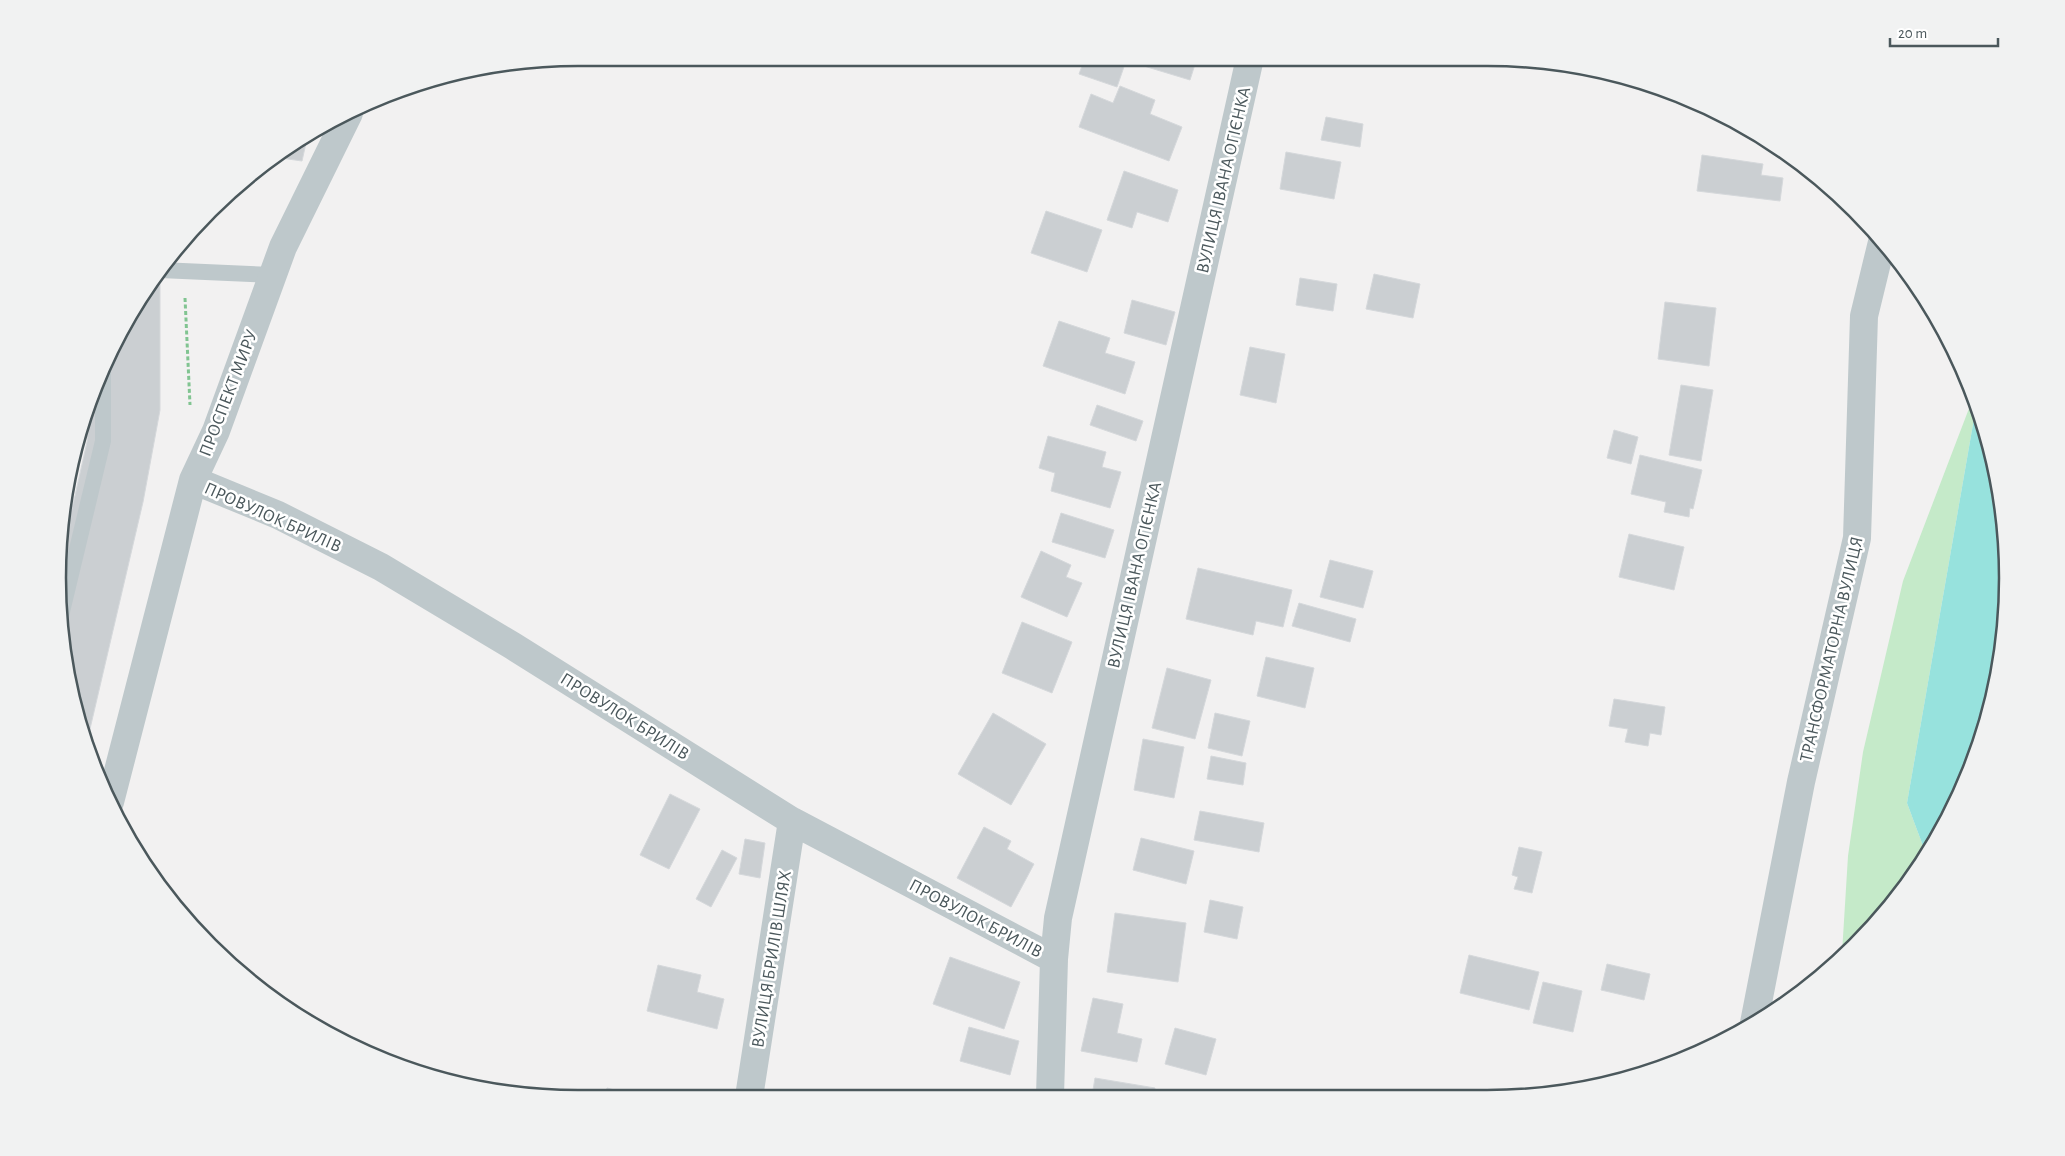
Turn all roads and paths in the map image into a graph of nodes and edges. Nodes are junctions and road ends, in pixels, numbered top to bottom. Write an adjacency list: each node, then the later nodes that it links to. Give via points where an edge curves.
1 (1248, 66): 13 (street, ВУЛИЦЯ ІВАНА ОГІЄНКА, via 1058,918)
2 (344, 123): 6 (street, ПРОСПЕКТ МИРУ)
3 (1880, 250): 14 (street, ТРАНСФОРМАТОРНА ВУЛИЦЯ, via 1864,316 1857,538 1801,782)
4 (169, 270): 5 (lane)
5 (184, 271): 6 (lane); 8 (path)
6 (273, 275): 9 (street, ПРОСПЕКТ МИРУ, via 216,431)
7 (103, 387): 10 (lane, via 103,441)
8 (190, 410)
9 (193, 480): 11 (street, ПРОСПЕКТ МИРУ); 12 (street, ПРОВУЛОК БРИЛІВ, via 278,515 381,568 513,646)
10 (66, 593)
11 (113, 791)
12 (792, 821): 13 (street, ПРОВУЛОК БРИЛІВ); 15 (street, ВУЛИЦЯ БРИЛІВ ШЛЯХ)
13 (1054, 959): 16 (street, ВУЛИЦЯ ІВАНА ОГІЄНКА)
14 (1756, 1013)
15 (750, 1090)
16 (1050, 1090)

